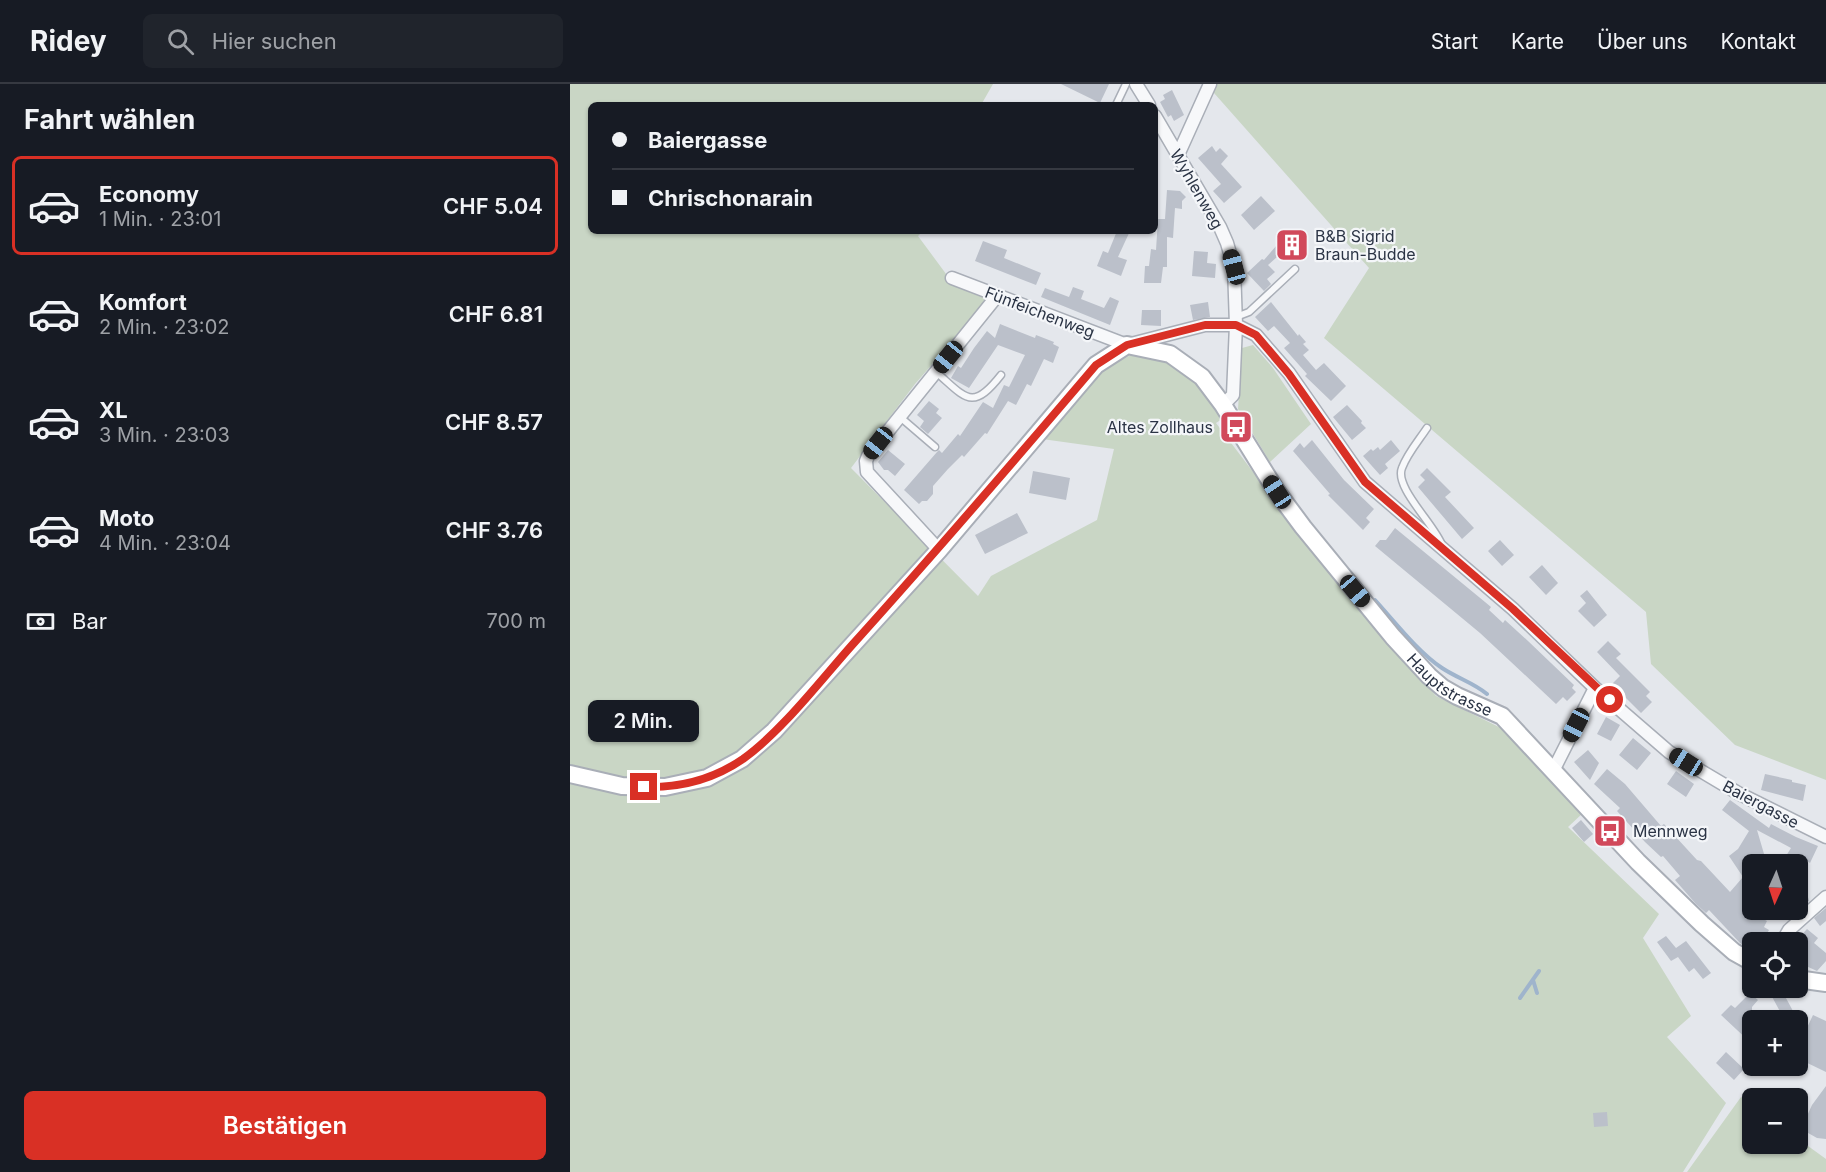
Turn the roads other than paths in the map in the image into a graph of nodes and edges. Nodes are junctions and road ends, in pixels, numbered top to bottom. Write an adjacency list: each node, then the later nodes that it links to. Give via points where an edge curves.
1 (1126, 84): 4 (lane)
2 (1136, 84): 5 (street)
3 (1210, 84): 7 (street)
4 (1117, 102)
5 (1147, 102)
6 (1158, 121): 7 (street, Wyhlenweg)
7 (1178, 155): 11 (street, Wyhlenweg, via 1227,243 1234,267)
8 (1295, 269): 11 (lane)
9 (952, 278): 10 (street, Fünfeichenweg)
10 (997, 296): 12 (street, Fünfeichenweg); 13 (street)
11 (1236, 321): 12 (street); 15 (street, Wyhlenweg, via 1233,395); 19 (street, Baiergasse, via 1256,335 1289,374 1365,482)
12 (1127, 345): 15 (street, Hauptstrasse, via 1170,354 1202,377); 20 (street, via 1096,365)
13 (936, 372): 14 (lane, via 966,398 988,392); 16 (street)
14 (1001, 375)
15 (1219, 400): 22 (street, Hauptstrasse, via 1277,492 1393,637 1443,688 1502,716)
16 (899, 417): 18 (lane); 20 (street, via 868,456 865,467)
17 (1427, 428): 19 (lane, via 1399,478 1438,533)
18 (935, 447)
19 (1443, 549): 21 (street, Baiergasse)
20 (939, 550): 23 (street, via 774,731 742,759 707,778 665,787 622,786)
21 (1595, 688): 22 (street); 24 (street, Baiergasse, via 1669,752 1738,794)
22 (1553, 771): 27 (street, Hauptstrasse, via 1638,862)
23 (570, 774)
24 (1826, 837)
25 (1826, 897): 26 (street)
26 (1788, 932)
27 (1742, 956)
28 (1808, 981): 29 (street)
29 (1826, 983)

